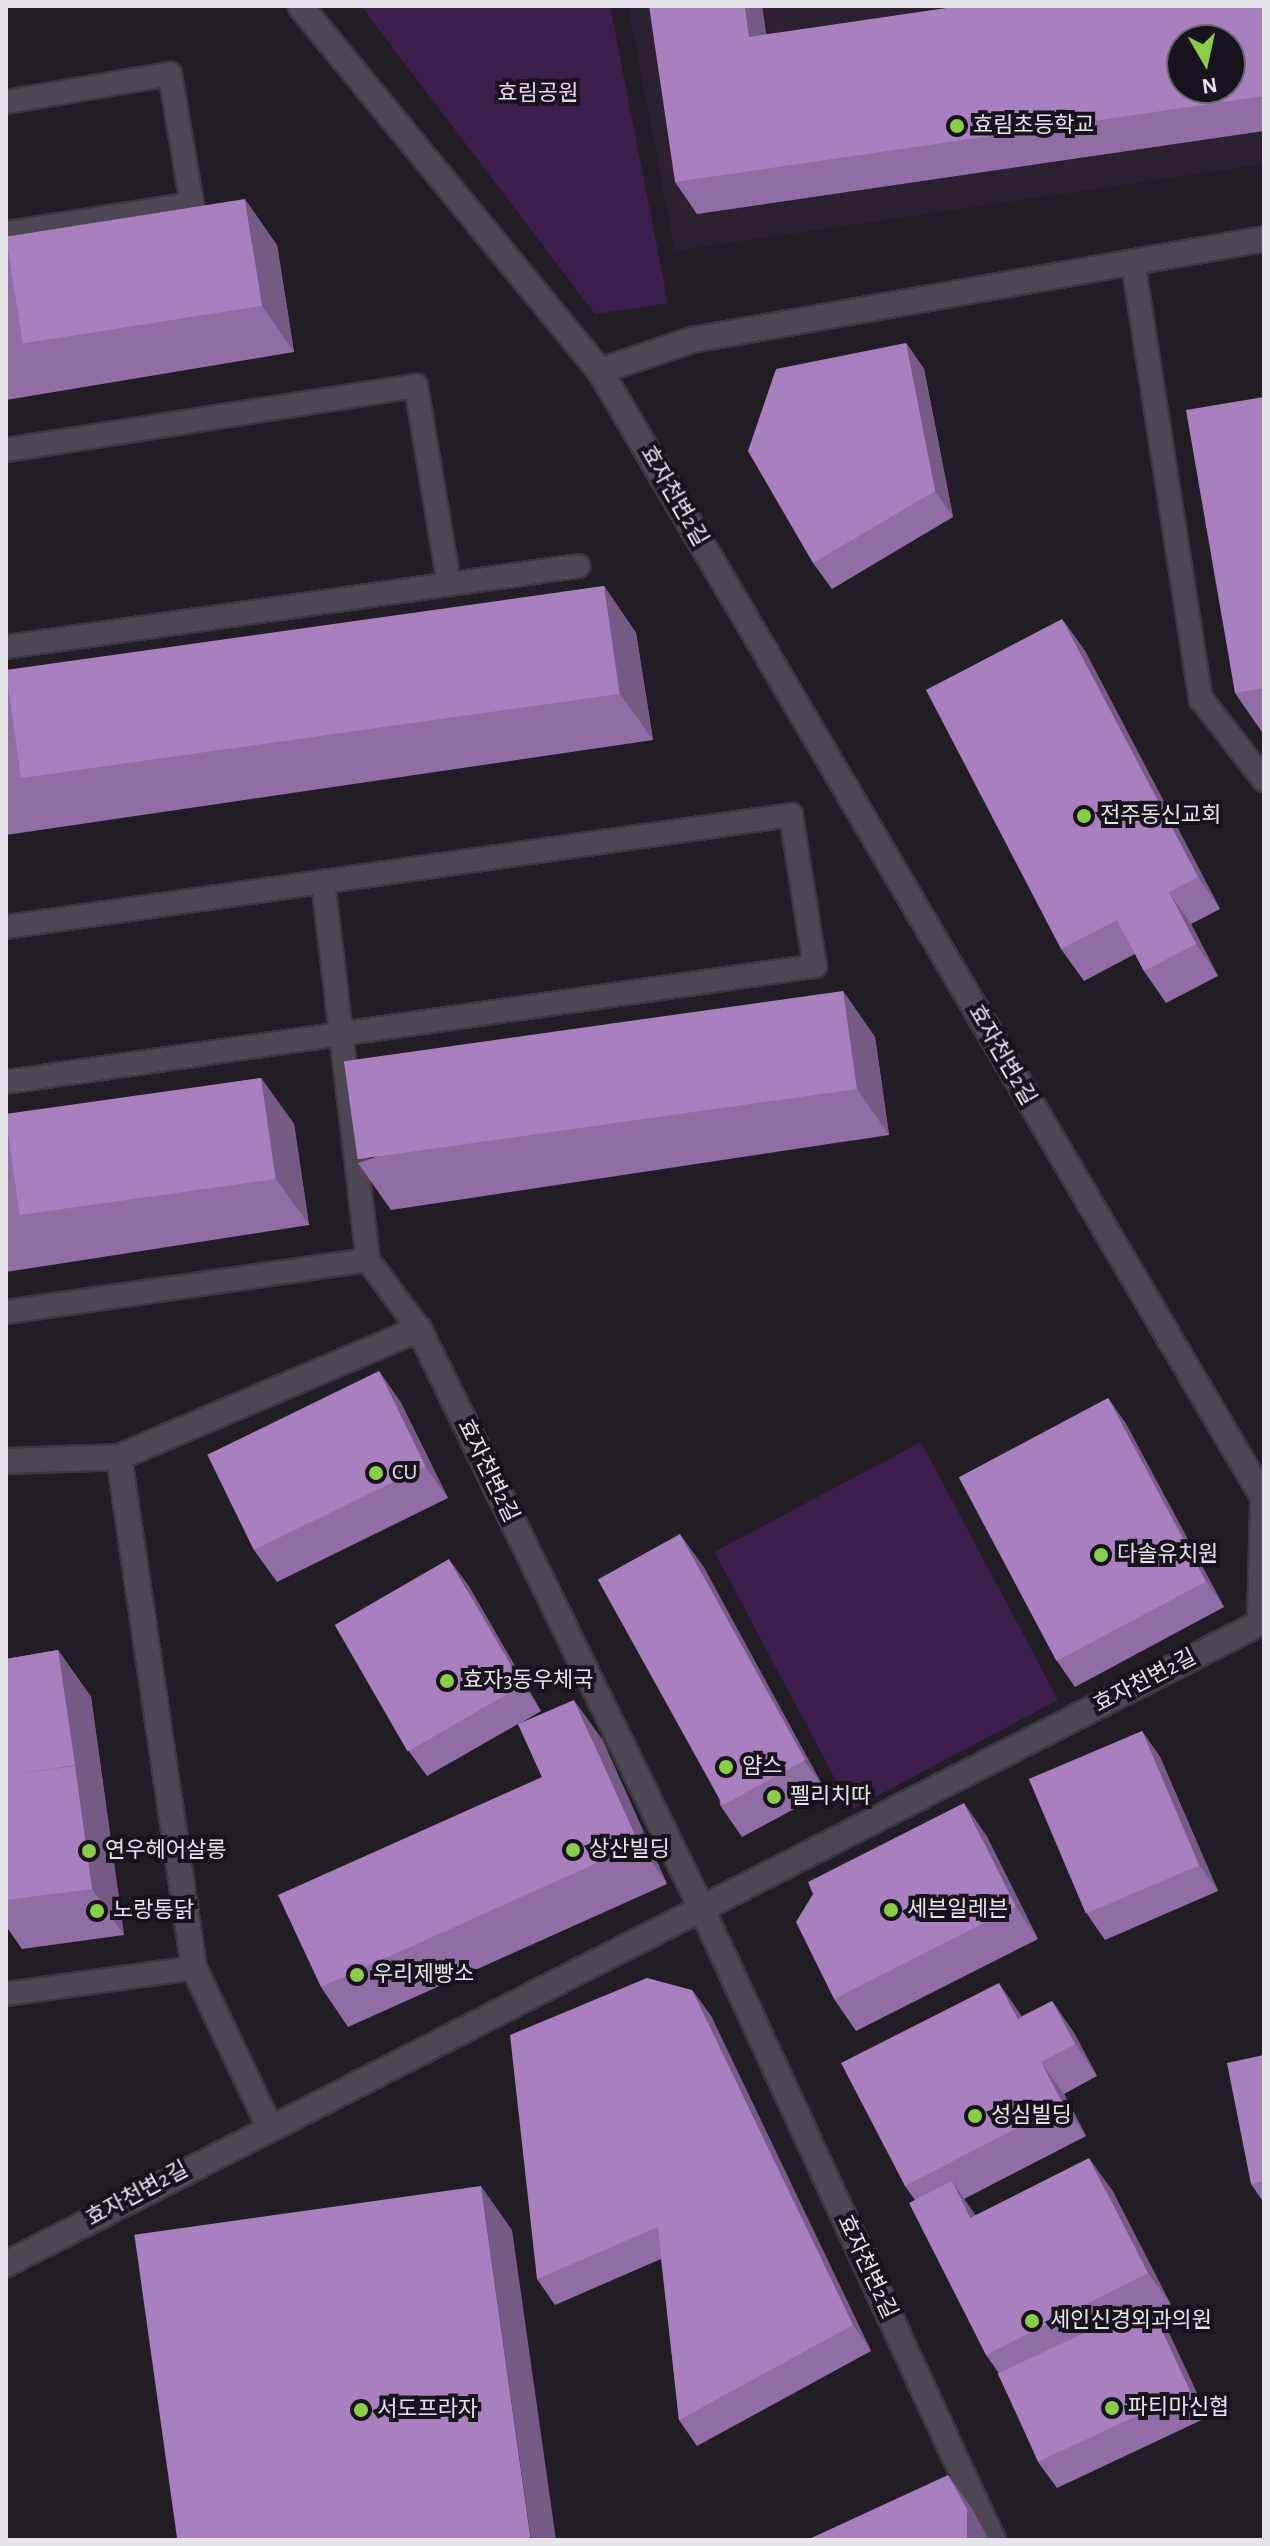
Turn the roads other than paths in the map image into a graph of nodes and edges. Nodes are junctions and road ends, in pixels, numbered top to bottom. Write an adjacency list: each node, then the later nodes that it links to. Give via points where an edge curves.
1 (300, 6): 6 (street, 효자천변2길)
2 (6, 102): 3 (lane, via 170,74 192,204)
3 (6, 233)
4 (1264, 239): 5 (street)
5 (1133, 262): 6 (street, via 692,340); 11 (lane, via 1201,699)
6 (600, 371): 21 (street, 효자천변2길, via 1263,1497 1260,1623)
7 (6, 450): 9 (lane, via 416,386)
8 (578, 566): 9 (lane)
9 (449, 584): 10 (lane)
10 (6, 647)
11 (1264, 780)
12 (323, 882): 13 (lane); 14 (lane); 14 (lane, via 791,815 815,966)
13 (6, 927)
14 (341, 1034): 15 (lane); 16 (lane)
15 (6, 1082)
16 (368, 1260): 17 (lane); 18 (lane)
17 (6, 1312)
18 (419, 1329): 19 (street); 21 (street, 효자천변2길)
19 (119, 1457): 20 (street); 22 (street)
20 (6, 1461)
21 (701, 1907): 24 (street, 효자천변2길); 26 (street, 효자천변2길)
22 (194, 1968): 23 (lane); 24 (street)
23 (6, 1994)
24 (268, 2124): 25 (street, 효자천변2길)
25 (6, 2264)
26 (993, 2540)

